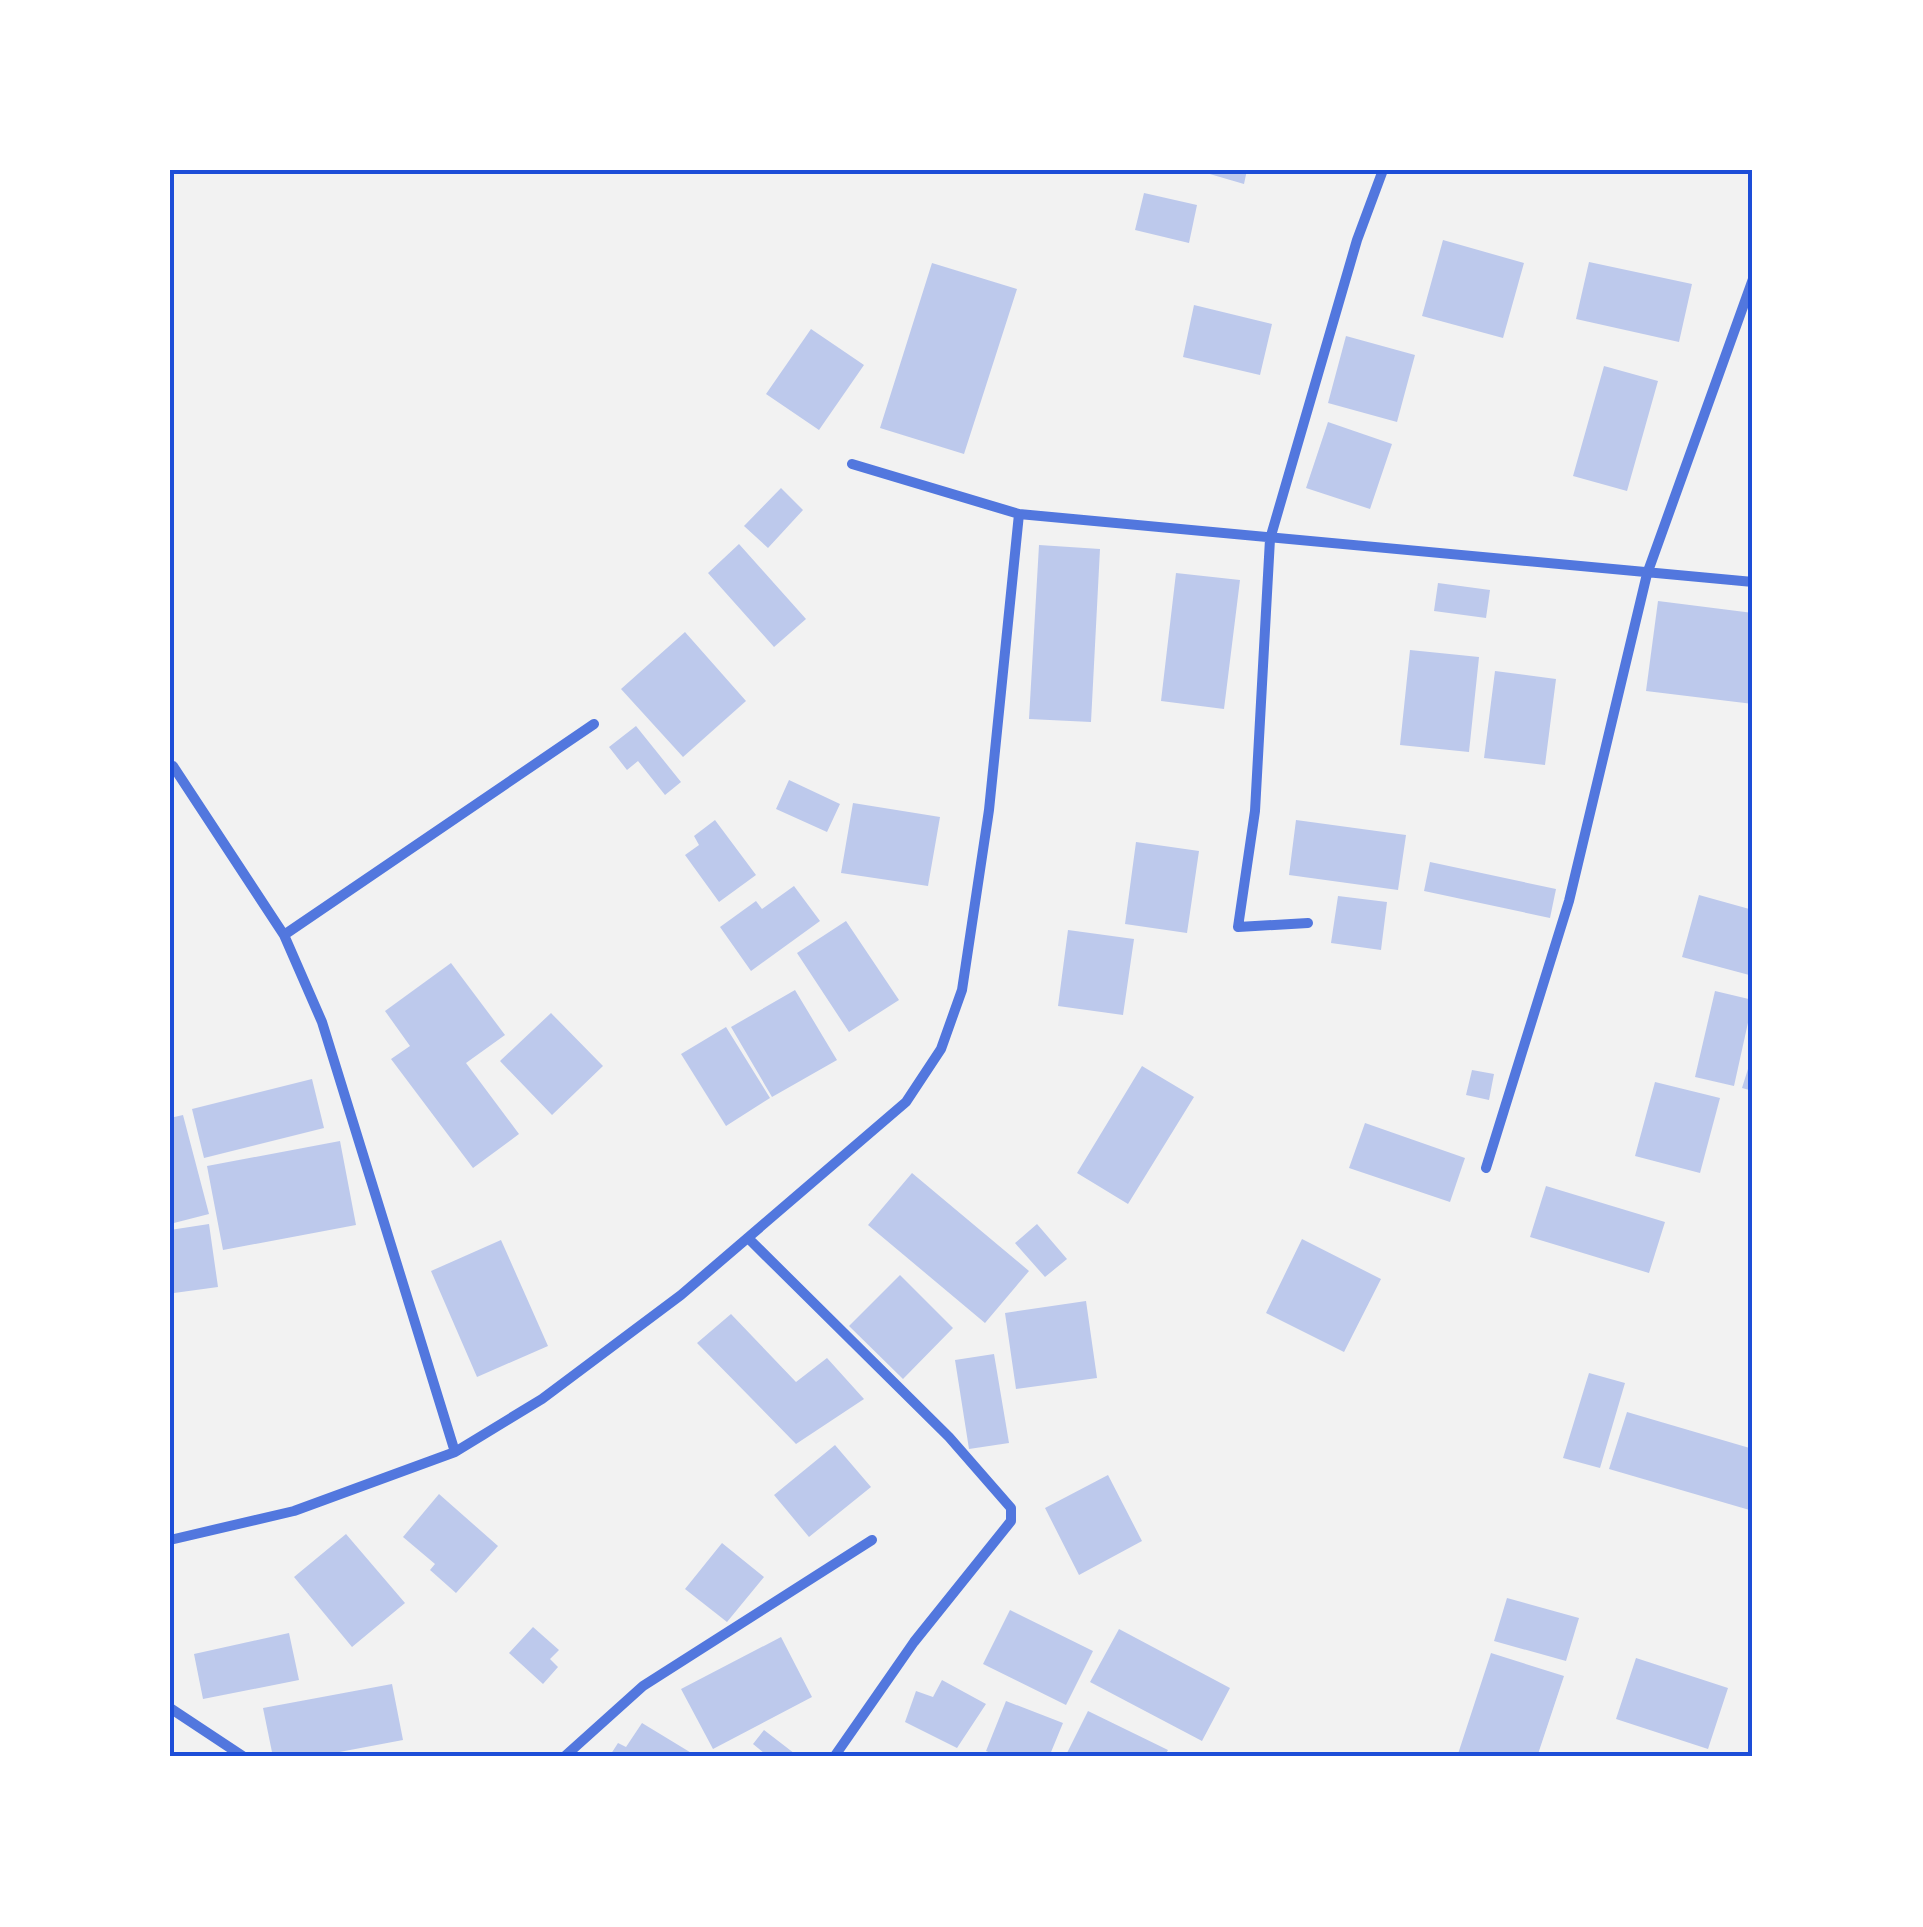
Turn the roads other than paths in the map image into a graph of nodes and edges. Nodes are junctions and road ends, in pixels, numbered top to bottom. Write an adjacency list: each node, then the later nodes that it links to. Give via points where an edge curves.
1 (1383, 170): 5 (street)
2 (1753, 278): 6 (street)
3 (852, 464): 4 (street)
4 (1019, 514): 5 (street); 13 (street, via 989,810 962,990 941,1049 906,1102)
5 (1270, 539): 6 (street); 10 (street, via 1255,811 1238,927)
6 (1647, 574): 7 (street); 12 (street, via 1569,902)
7 (1753, 582)
8 (594, 724): 11 (street)
9 (170, 767): 11 (street)
10 (1308, 923)
11 (284, 934): 14 (street, via 322,1022)
12 (1486, 1168)
13 (748, 1238): 14 (street, via 542,1399); 20 (street, via 949,1437 1011,1508 1011,1521)
14 (455, 1452): 15 (street, via 294,1511)
15 (170, 1540)
16 (872, 1540): 19 (street, via 643,1686)
17 (170, 1708): 18 (street)
18 (244, 1757)
19 (564, 1757)
20 (834, 1757)

